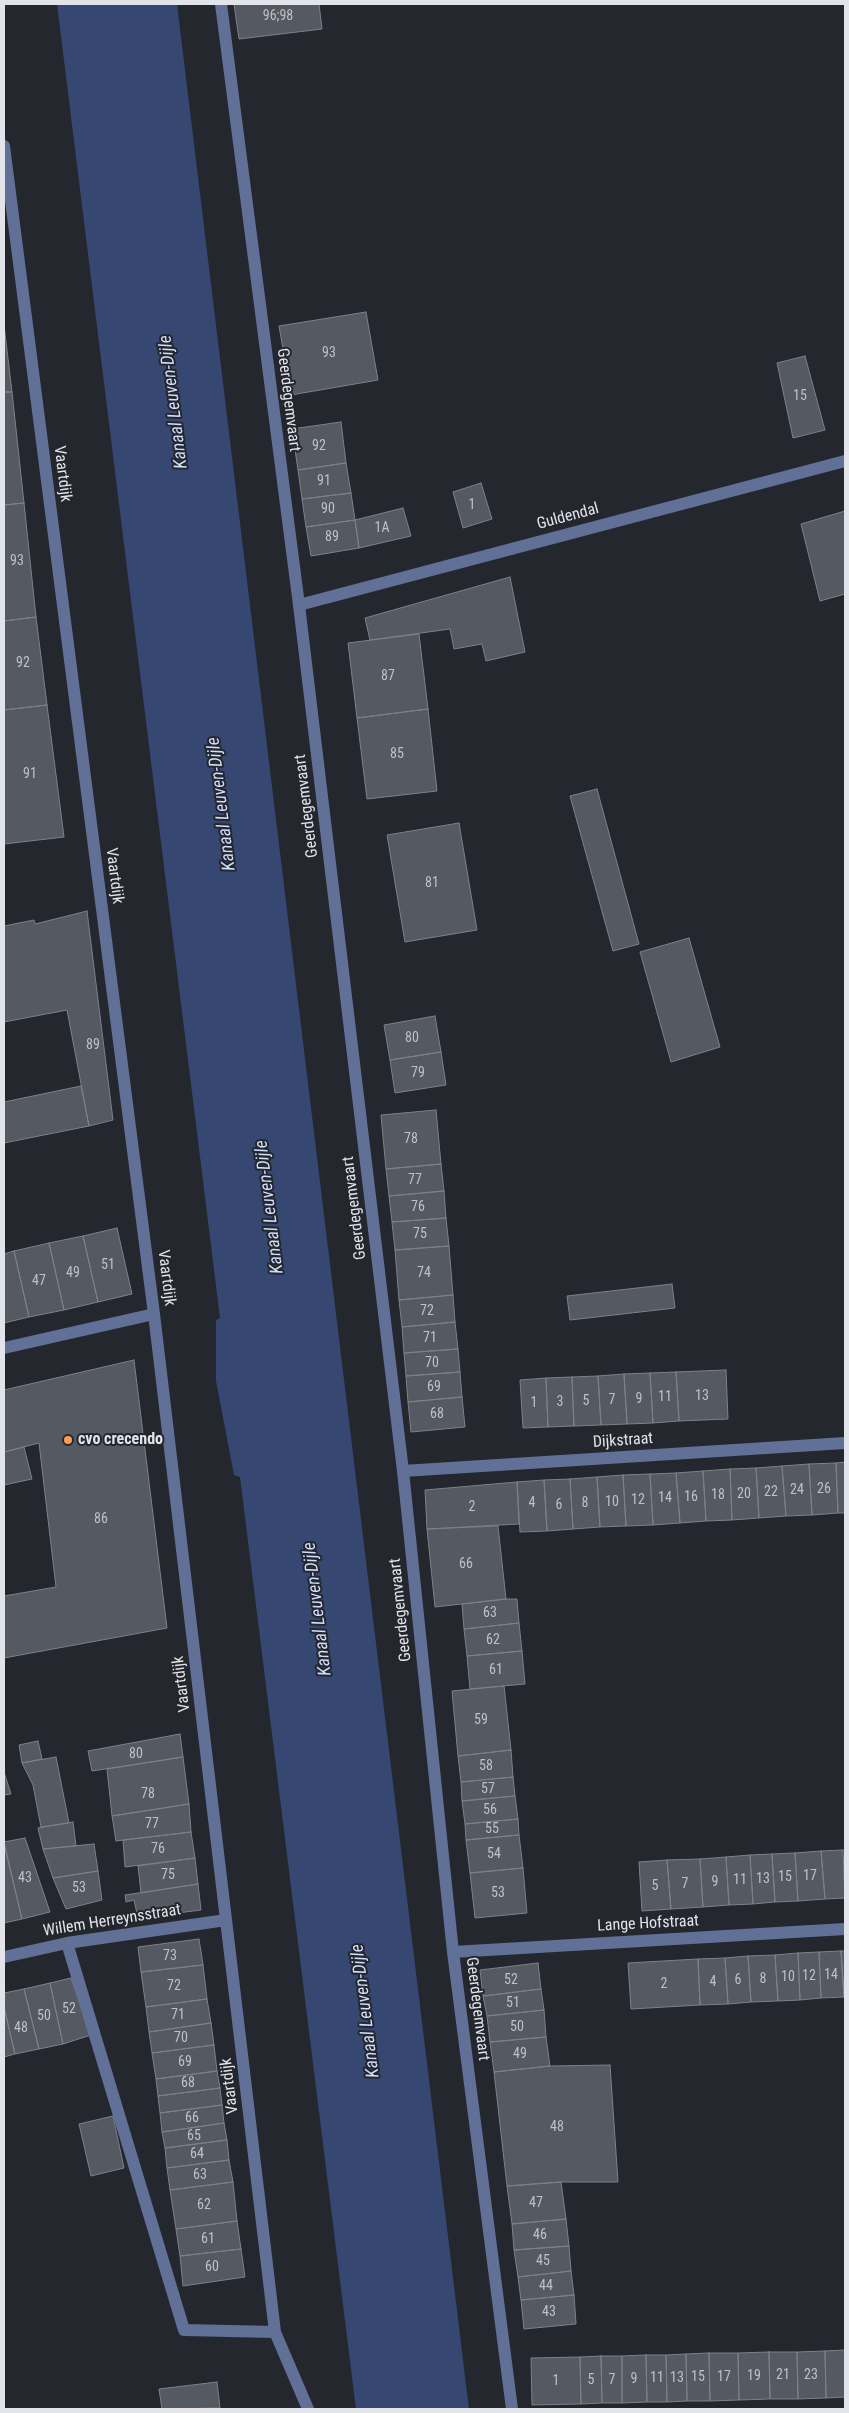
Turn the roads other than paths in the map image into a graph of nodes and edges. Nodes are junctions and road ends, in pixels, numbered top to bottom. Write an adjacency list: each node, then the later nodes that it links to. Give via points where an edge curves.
1 (221, 4): 4 (street, Geerdegemvaart)
2 (4, 146): 5 (street, Vaartdijk)
3 (845, 461): 4 (street, Guldendal)
4 (299, 605): 8 (street, Geerdegemvaart)
5 (154, 1314): 6 (street); 9 (street, Vaartdijk)
6 (4, 1348)
7 (845, 1443): 8 (street, Dijkstraat)
8 (404, 1471): 12 (street, Geerdegemvaart)
9 (226, 1920): 11 (street, Willem Herreynsstraat); 14 (street, Vaartdijk)
10 (845, 1929): 12 (street, Lange Hofstraat)
11 (66, 1943): 13 (street, Willem Herreynsstraat); 14 (street, via 184,2330)
12 (453, 1952): 16 (street, Geerdegemvaart)
13 (4, 1957)
14 (276, 2332): 15 (street, Vaartdijk)
15 (308, 2409)
16 (512, 2409)

